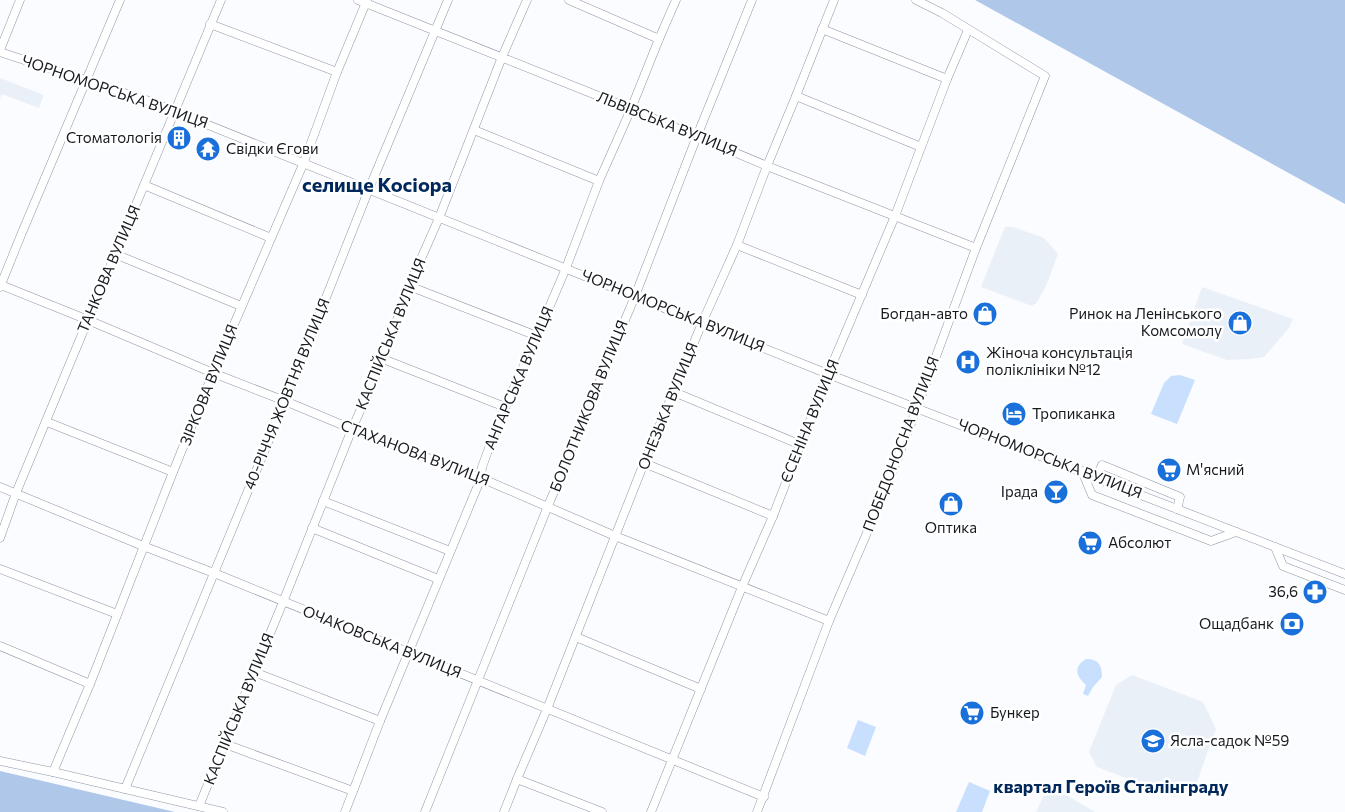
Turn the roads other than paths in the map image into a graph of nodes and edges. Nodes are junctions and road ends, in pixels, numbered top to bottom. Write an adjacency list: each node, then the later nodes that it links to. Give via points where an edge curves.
1 (20, 0): 18 (street)
2 (120, 0): 22 (street)
3 (221, 0): 13 (street, ТАНКОВА ВУЛИЦЯ)
4 (358, 0): 12 (street, ЛЬВІВСЬКА ВУЛИЦЯ)
5 (448, 0): 16 (street, 40-РІЧЧЯ ЖОВТНЯ ВУЛИЦЯ)
6 (527, 0): 19 (street, КАСПІЙСЬКА ВУЛИЦЯ)
7 (569, 0): 17 (street)
8 (676, 0): 17 (street, АНГАРСЬКА ВУЛИЦЯ)
9 (752, 0): 27 (street, БОЛОТНИКОВА ВУЛИЦЯ)
10 (834, 0): 14 (street, ОНЕЗЬКА ВУЛИЦЯ)
11 (916, 0): 15 (street)
12 (367, 2): 16 (street, ЛЬВІВСЬКА ВУЛИЦЯ); 20 (street, ЗІРКОВА ВУЛИЦЯ)
13 (210, 24): 20 (street); 25 (street, ТАНКОВА ВУЛИЦЯ)
14 (822, 29): 21 (street); 23 (street, ОНЕЗЬКА ВУЛИЦЯ)
15 (968, 30): 21 (street, ЄСЕНІНА ВУЛИЦЯ); 38 (street, ПОБЕДОНОСНА ВУЛИЦЯ, via 1045,76)
16 (436, 31): 19 (street, ЛЬВІВСЬКА ВУЛИЦЯ); 33 (street, 40-РІЧЧЯ ЖОВТНЯ ВУЛИЦЯ)
17 (658, 39): 24 (street, АНГАРСЬКА ВУЛИЦЯ)
18 (0, 51): 22 (street, ЧОРНОМОРСЬКА ВУЛИЦЯ)
19 (502, 57): 24 (street, ЛЬВІВСЬКА ВУЛИЦЯ); 26 (street, КАСПІЙСЬКА ВУЛИЦЯ)
20 (337, 72): 29 (street, ЗІРКОВА ВУЛИЦЯ)
21 (947, 79): 28 (street, ЄСЕНІНА ВУЛИЦЯ)
22 (86, 80): 25 (street, ЧОРНОМОРСЬКА ВУЛИЦЯ); 41 (street)
23 (796, 96): 28 (street); 30 (street, ОНЕЗЬКА ВУЛИЦЯ)
24 (631, 109): 27 (street, ЛЬВІВСЬКА ВУЛИЦЯ); 31 (street, АНГАРСЬКА ВУЛИЦЯ)
25 (175, 111): 29 (street, ЧОРНОМОРСЬКА ВУЛИЦЯ); 32 (street, ТАНКОВА ВУЛИЦЯ)
26 (474, 130): 31 (street); 35 (street, КАСПІЙСЬКА ВУЛИЦЯ)
27 (697, 136): 30 (street, ЛЬВІВСЬКА ВУЛИЦЯ); 44 (street, БОЛОТНИКОВА ВУЛИЦЯ)
28 (921, 147): 34 (street, ЄСЕНІНА ВУЛИЦЯ)
29 (304, 162): 33 (street, ЧОРНОМОРСЬКА ВУЛИЦЯ); 36 (street, ЗІРКОВА ВУЛИЦЯ)
30 (767, 166): 34 (street, ЛЬВІВСЬКА ВУЛИЦЯ); 37 (street, ОНЕЗЬКА ВУЛИЦЯ)
31 (599, 181): 40 (street, АНГАРСЬКА ВУЛИЦЯ)
32 (144, 185): 36 (street); 39 (street, ТАНКОВА ВУЛИЦЯ)
33 (369, 189): 35 (street, ЧОРНОМОРСЬКА ВУЛИЦЯ); 53 (street, 40-РІЧЧЯ ЖОВТНЯ ВУЛИЦЯ)
34 (895, 216): 38 (street, ЛЬВІВСЬКА ВУЛИЦЯ); 43 (street, ЄСЕНІНА ВУЛИЦЯ)
35 (439, 218): 40 (street, ЧОРНОМОРСЬКА ВУЛИЦЯ); 42 (street, КАСПІЙСЬКА ВУЛИЦЯ)
36 (271, 238): 45 (street, ЗІРКОВА ВУЛИЦЯ)
37 (737, 245): 43 (street); 47 (street, ОНЕЗЬКА ВУЛИЦЯ)
38 (976, 248): 55 (street, ПОБЕДОНОСНА ВУЛИЦЯ)
39 (115, 254): 45 (street); 46 (street, ТАНКОВА ВУЛИЦЯ)
40 (566, 268): 44 (street, ЧОРНОМОРСЬКА ВУЛИЦЯ); 48 (street, АНГАРСЬКА ВУЛИЦЯ)
41 (0, 286): 46 (street, СТАХАНОВА ВУЛИЦЯ)
42 (409, 286): 48 (street); 49 (street, КАСПІЙСЬКА ВУЛИЦЯ)
43 (862, 295): 51 (street, ЄСЕНІНА ВУЛИЦЯ)
44 (635, 296): 47 (street, ЧОРНОМОРСЬКА ВУЛИЦЯ); 67 (street, БОЛОТНИКОВА ВУЛИЦЯ)
45 (241, 306): 50 (street, ЗІРКОВА ВУЛИЦЯ)
46 (88, 320): 50 (street, СТАХАНОВА ВУЛИЦЯ); 56 (street, ТАНКОВА ВУЛИЦЯ)
47 (702, 323): 51 (street, ЧОРНОМОРСЬКА ВУЛИЦЯ); 52 (street, ОНЕЗЬКА ВУЛИЦЯ)
48 (537, 336): 54 (street, АНГАРСЬКА ВУЛИЦЯ)
49 (383, 359): 54 (street); 57 (street, КАСПІЙСЬКА ВУЛИЦЯ)
50 (213, 373): 53 (street, СТАХАНОВА ВУЛИЦЯ); 61 (street, ЗІРКОВА ВУЛИЦЯ)
51 (828, 374): 55 (street, ЧОРНОМОРСЬКА ВУЛИЦЯ); 58 (street, ЄСЕНІНА ВУЛИЦЯ)
52 (674, 392): 58 (street); 59 (street, ОНЕЗЬКА ВУЛИЦЯ)
53 (285, 401): 57 (street, СТАХАНОВА ВУЛИЦЯ); 78 (street, 40-РІЧЧЯ ЖОВТНЯ ВУЛИЦЯ)
54 (505, 407): 63 (street, АНГАРСЬКА ВУЛИЦЯ, via 482,467)
55 (917, 408): 60 (street, ЧОРНОМОРСЬКА ВУЛИЦЯ); 85 (street, ПОБЕДОНОСНА ВУЛИЦЯ)
56 (47, 422): 61 (street); 65 (street, ТАНКОВА ВУЛИЦЯ)
57 (352, 429): 63 (street, СТАХАНОВА ВУЛИЦЯ); 66 (street, КАСПІЙСЬКА ВУЛИЦЯ)
58 (801, 445): 69 (street, ЄСЕНІНА ВУЛИЦЯ)
59 (644, 463): 69 (street); 72 (street, ОНЕЗЬКА ВУЛИЦЯ)
60 (1082, 471): 62 (street, ЧОРНОМОРСЬКА ВУЛИЦЯ); 71 (street, via 1092,495 1101,499 1211,541)
61 (173, 472): 74 (street, ЗІРКОВА ВУЛИЦЯ)
62 (1097, 477): 68 (street, ЧОРНОМОРСЬКА ВУЛИЦЯ); 68 (street, via 1102,465 1180,497)
63 (481, 478): 67 (street, СТАХАНОВА ВУЛИЦЯ); 76 (street, АНГАРСЬКА ВУЛИЦЯ)
64 (0, 486): 65 (street, ОЧАКОВСЬКА ВУЛИЦЯ)
65 (16, 493): 73 (street, ТАНКОВА ВУЛИЦЯ); 74 (street, ОЧАКОВСЬКА ВУЛИЦЯ)
66 (323, 501): 70 (street, КАСПІЙСЬКА ВУЛИЦЯ); 76 (street)
67 (548, 506): 72 (street, СТАХАНОВА ВУЛИЦЯ); 90 (street, БОЛОТНИКОВА ВУЛИЦЯ)
68 (1177, 508): 71 (street, ЧОРНОМОРСЬКА ВУЛИЦЯ)
69 (773, 516): 81 (street, ЄСЕНІНА ВУЛИЦЯ)
70 (312, 528): 80 (street); 83 (street, КАСПІЙСЬКА ВУЛИЦЯ)
71 (1236, 532): 75 (street, ЧОРНОМОРСЬКА ВУЛИЦЯ)
72 (615, 536): 81 (street, СТАХАНОВА ВУЛИЦЯ); 86 (street, ОНЕЗЬКА ВУЛИЦЯ)
73 (0, 538)
74 (143, 546): 78 (street, ОЧАКОВСЬКА ВУЛИЦЯ); 84 (street, ЗІРКОВА ВУЛИЦЯ)
75 (1275, 547): 79 (street, ЧОРНОМОРСЬКА ВУЛИЦЯ); 82 (street, via 1283,566)
76 (450, 551): 80 (street, АНГАРСЬКА ВУЛИЦЯ)
77 (0, 569): 84 (street)
78 (214, 573): 83 (street, ОЧАКОВСЬКА ВУЛИЦЯ); 100 (street, 40-РІЧЧЯ ЖОВТНЯ ВУЛИЦЯ)
79 (1345, 574)
80 (438, 579): 88 (street, АНГАРСЬКА ВУЛИЦЯ)
81 (742, 587): 85 (street, СТАХАНОВА ВУЛИЦЯ); 92 (street, ЄСЕНІНА ВУЛИЦЯ)
82 (1345, 590)
83 (283, 602): 88 (street, ОЧАКОВСЬКА ВУЛИЦЯ); 89 (street, КАСПІЙСЬКА ВУЛИЦЯ)
84 (117, 614): 91 (street, ЗІРКОВА ВУЛИЦЯ)
85 (829, 621): 102 (street, ПОБЕДОНОСНА ВУЛИЦЯ)
86 (576, 636): 92 (street); 93 (street, ОНЕЗЬКА ВУЛИЦЯ)
87 (0, 646): 91 (street)
88 (409, 653): 90 (street, ОЧАКОВСЬКА ВУЛИЦЯ); 94 (street, АНГАРСЬКА ВУЛИЦЯ)
89 (254, 672): 94 (street); 95 (street, КАСПІЙСЬКА ВУЛИЦЯ)
90 (478, 681): 93 (street, ОЧАКОВСЬКА ВУЛИЦЯ); 106 (street, БОЛОТНИКОВА ВУЛИЦЯ)
91 (90, 684): 98 (street, ЗІРКОВА ВУЛИЦЯ)
92 (701, 689): 96 (street, ЄСЕНІНА ВУЛИЦЯ)
93 (547, 709): 96 (street, ОЧАКОВСЬКА ВУЛИЦЯ); 99 (street, ОНЕЗЬКА ВУЛИЦЯ)
94 (380, 721): 101 (street, АНГАРСЬКА ВУЛИЦЯ)
95 (225, 744): 101 (street); 103 (street, КАСПІЙСЬКА ВУЛИЦЯ)
96 (672, 759): 102 (street, ОЧАКОВСЬКА ВУЛИЦЯ); 109 (street, ЄСЕНІНА ВУЛИЦЯ)
97 (0, 761): 98 (street)
98 (53, 772): 100 (street)
99 (517, 779): 107 (street, ОНЕЗЬКА ВУЛИЦЯ); 108 (street)
100 (125, 789): 103 (street)
101 (353, 791): 105 (street, АНГАРСЬКА ВУЛИЦЯ)
102 (764, 797): 110 (street, ПОБЕДОНОСНА ВУЛИЦЯ)
103 (199, 806): 104 (street)
104 (223, 812)
105 (345, 812)
106 (425, 812)
107 (504, 812)
108 (602, 812)
109 (652, 812)
110 (757, 812)

